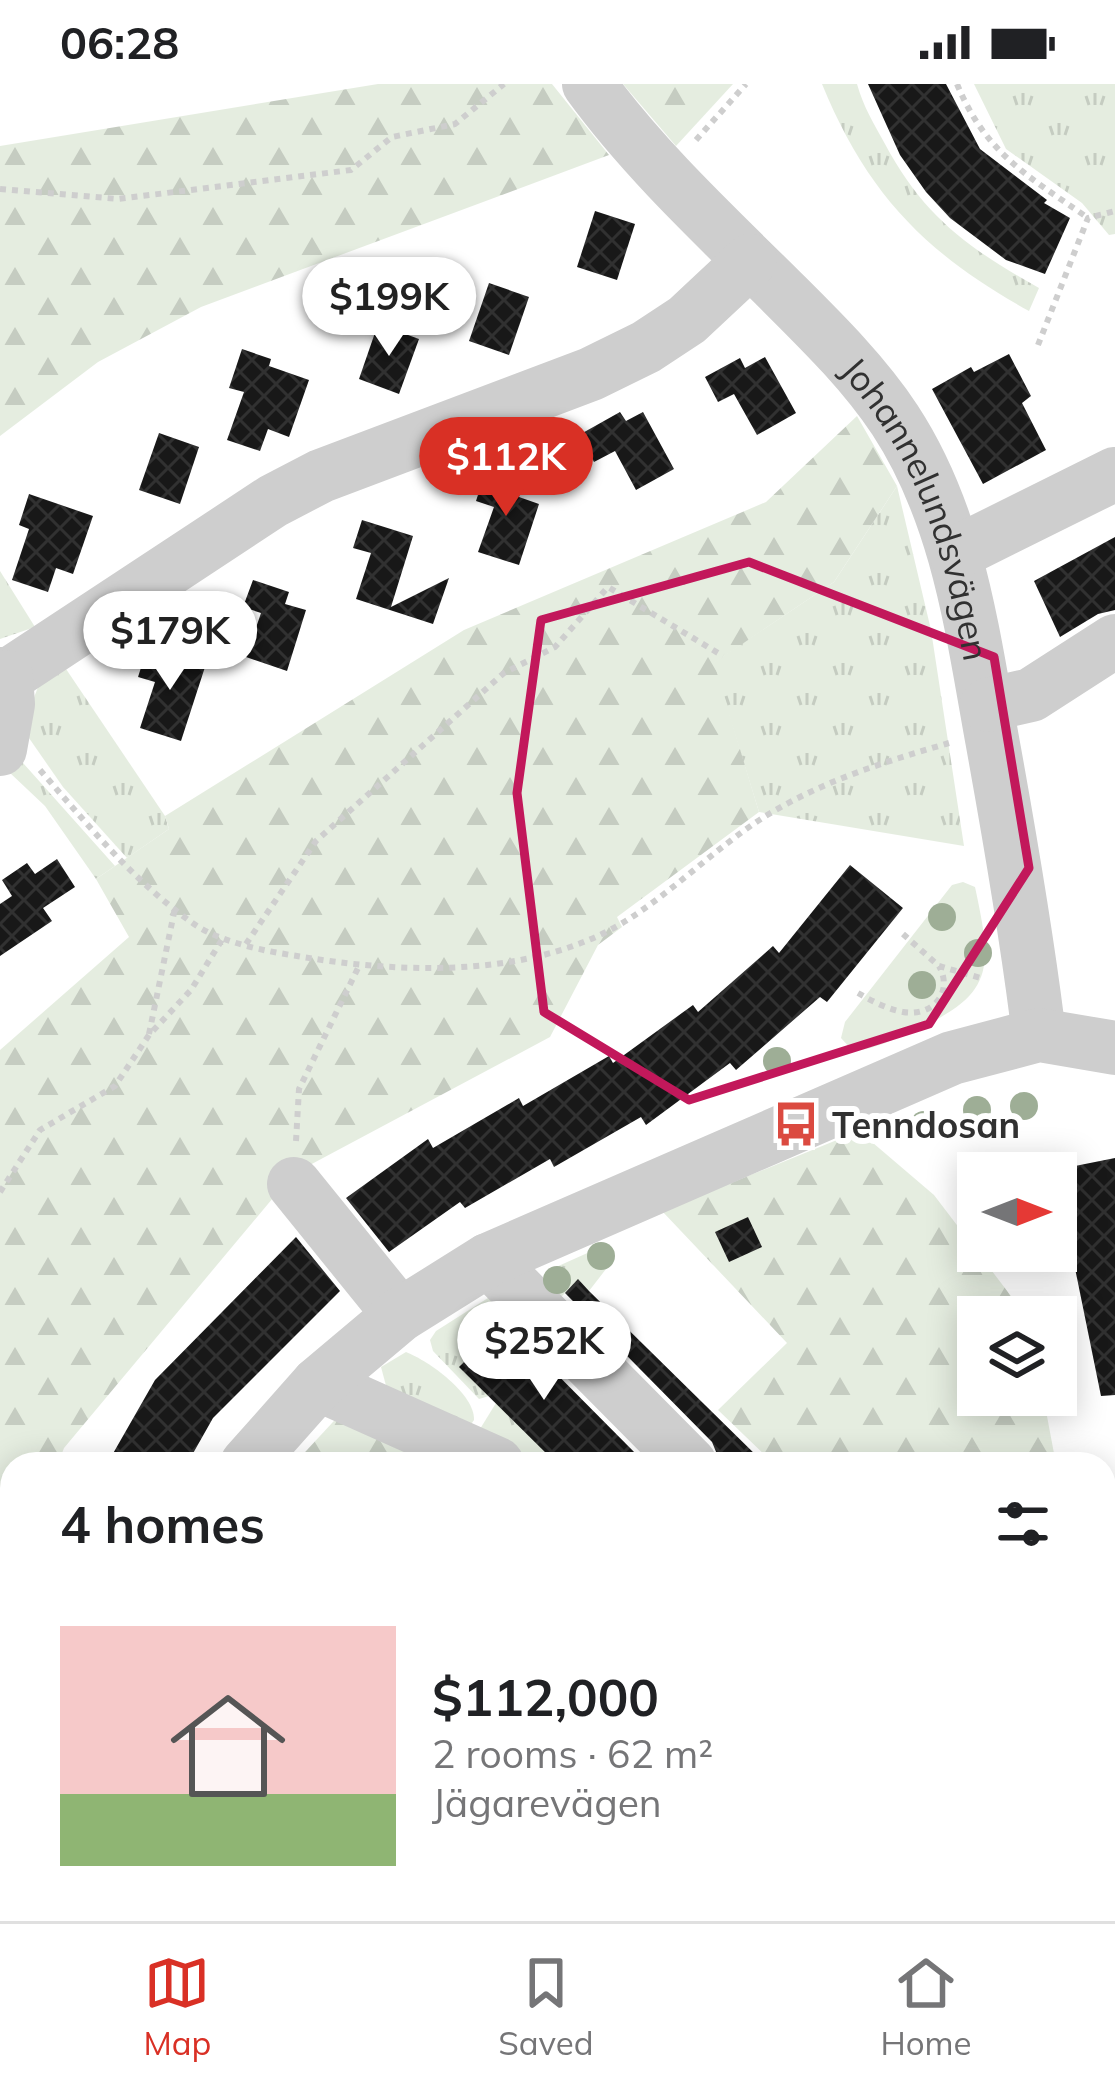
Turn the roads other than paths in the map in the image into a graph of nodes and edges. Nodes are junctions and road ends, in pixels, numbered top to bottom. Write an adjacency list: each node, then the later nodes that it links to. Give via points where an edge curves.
1 (589, 84): 2 (street, Johannelundsvägen)
2 (750, 261): 4 (street, Johannelundsvägen, via 895,420); 6 (street, via 646,347 289,493)
3 (1115, 475): 4 (street)
4 (956, 553): 7 (street, Johannelundsvägen)
5 (1115, 641): 7 (street)
6 (3, 675): 8 (street)
7 (988, 717): 9 (street, Johannelundsvägen)
8 (3, 740)
9 (1036, 1011): 10 (street); 12 (street, via 952,1058)
10 (1115, 1048)
11 (294, 1184): 13 (street)
12 (488, 1260): 13 (street); 17 (street)
13 (400, 1315): 14 (street)
14 (318, 1384): 15 (street); 16 (street)
15 (258, 1452)
16 (470, 1452)
17 (677, 1452)

